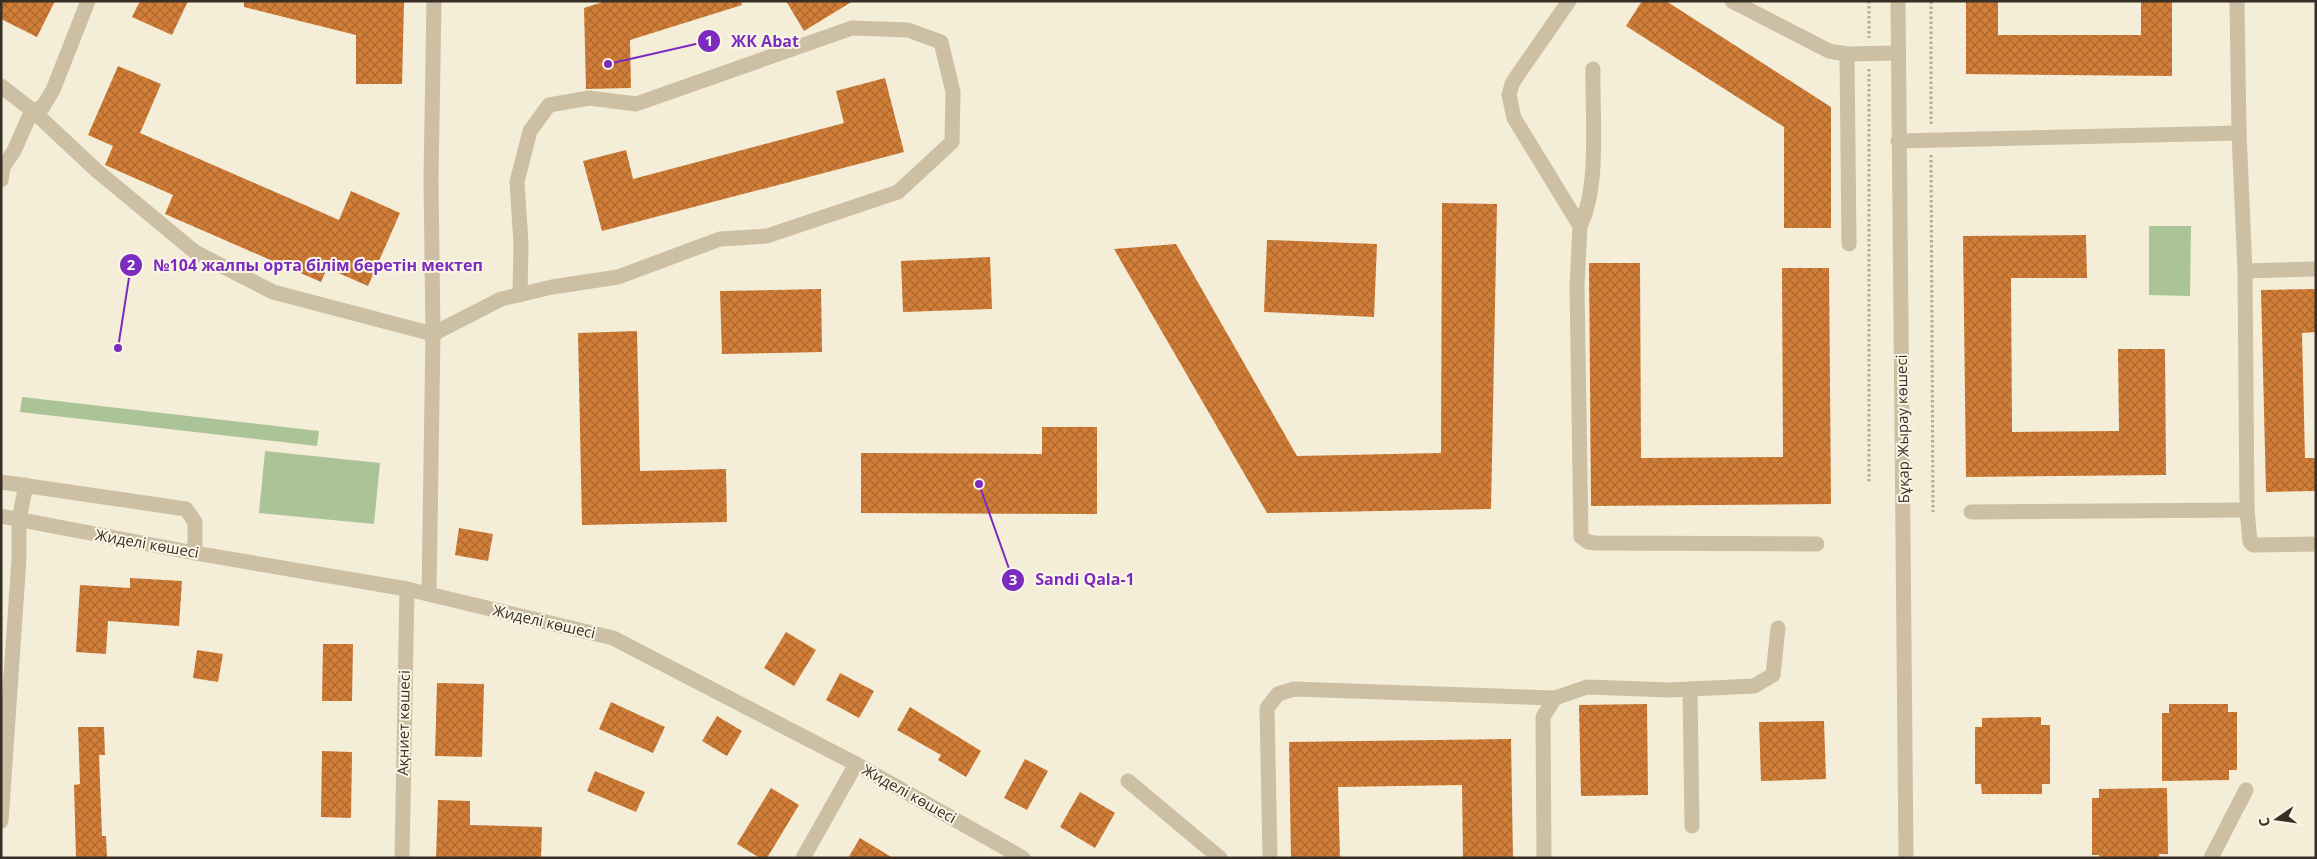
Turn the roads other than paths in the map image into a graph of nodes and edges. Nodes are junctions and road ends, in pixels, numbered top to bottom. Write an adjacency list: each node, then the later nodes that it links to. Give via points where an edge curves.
1 (88, 1): 11 (street, via 53,90 42,108)
2 (434, 1): 20 (street)
3 (1569, 1): 15 (street, via 1519,73 1509,95 1514,118)
4 (1732, 1): 8 (street, via 1812,44)
5 (1898, 1): 7 (street, Бұқар Жырау көшесі)
6 (2236, 1): 12 (street)
7 (1897, 53): 8 (street); 13 (street, Бұқар Жырау көшесі)
8 (1848, 54): 16 (street)
9 (1592, 69): 15 (street, via 1592,190 1588,212)
10 (1, 86): 11 (street)
11 (32, 110): 14 (street, via 14,151 3,167); 20 (street, via 96,170 195,252 273,292)
12 (2239, 133): 13 (street); 18 (street)
13 (1898, 140): 46 (street, Бұқар Жырау көшесі)
14 (1, 180)
15 (1580, 226): 27 (street, via 1577,286 1581,537 1596,543)
16 (1848, 244)
17 (2316, 269): 18 (street)
18 (2245, 271): 23 (street)
19 (520, 295): 19 (street, via 618,276 720,239 767,236 898,192 952,142 953,92 941,42 908,30 852,28 636,104 589,98 549,104 530,131 517,182); 20 (street, via 501,299)
20 (433, 334): 31 (street)
21 (1, 482): 22 (street)
22 (26, 485): 26 (street); 29 (street, via 186,509 195,522)
23 (2247, 510): 24 (street); 28 (street, via 2253,545)
24 (1971, 512)
25 (1, 516): 26 (street, Жиделі көшесі)
26 (19, 519): 29 (street, Жиделі көшесі); 38 (street)
27 (1817, 544)
28 (2316, 544)
29 (195, 553): 30 (street, Жиделі көшесі)
30 (407, 589): 31 (street, Жиделі көшесі); 40 (street, Ақниет көшесі)
31 (428, 594): 35 (street, Жиделі көшесі, via 613,638)
32 (1778, 628): 33 (street, via 1772,675 1763,682 1754,686)
33 (1690, 689): 34 (street, via 1588,688); 39 (street)
34 (1556, 698): 44 (street, via 1294,689 1278,694 1267,708); 45 (street, via 1542,717)
35 (856, 764): 41 (street); 42 (street, Жиделі көшесі)
36 (1128, 781): 43 (street)
37 (2246, 790): 47 (street)
38 (1, 821)
39 (1692, 826)
40 (402, 858)
41 (803, 858)
42 (1023, 858)
43 (1220, 858)
44 (1270, 858)
45 (1544, 858)
46 (1906, 858)
47 (2211, 858)

